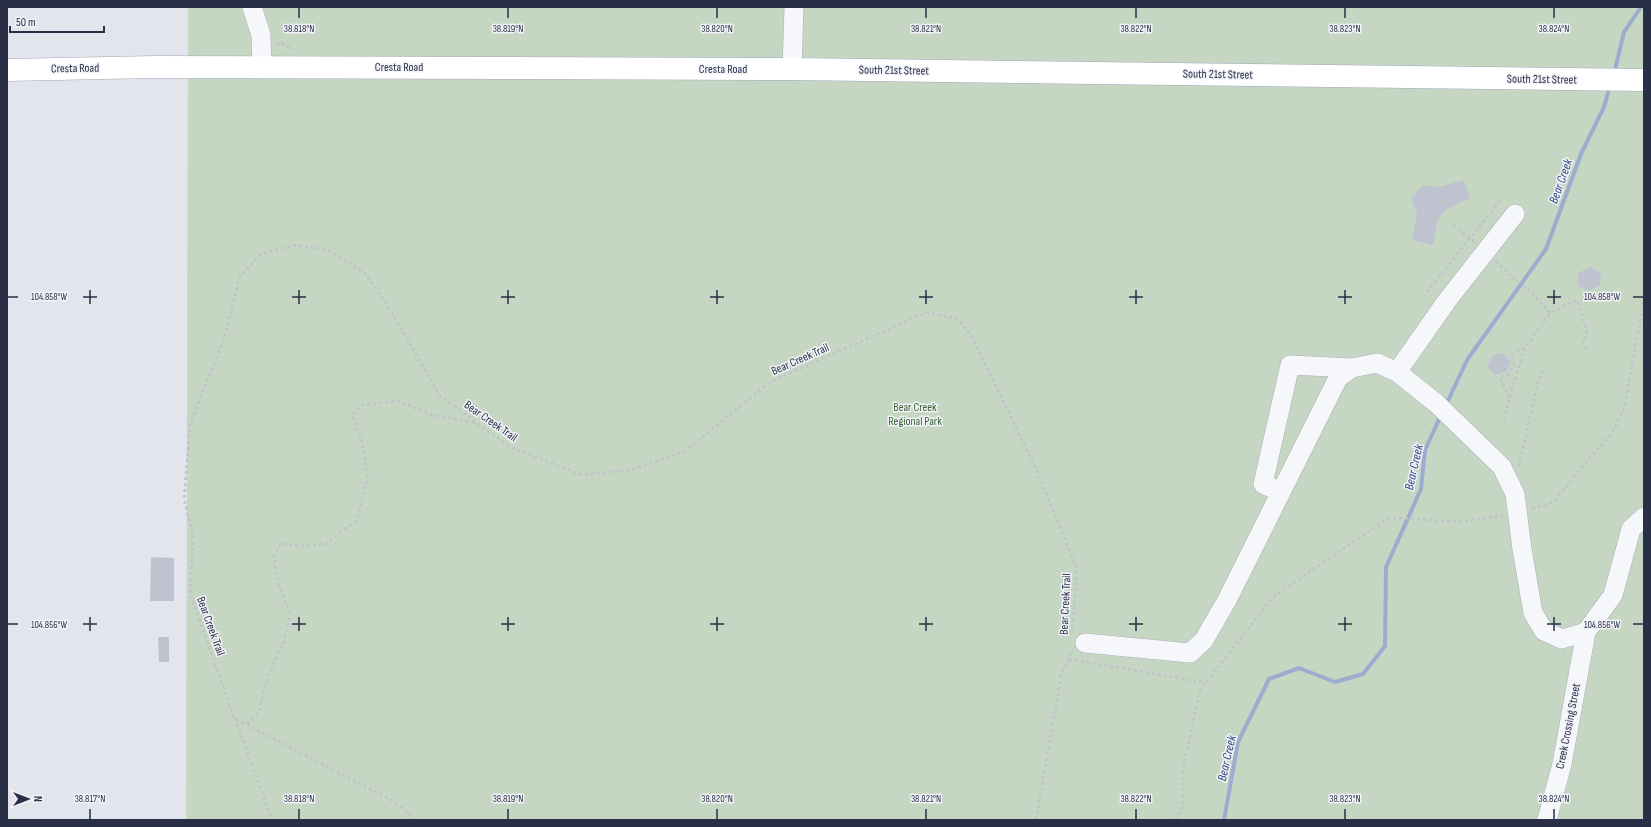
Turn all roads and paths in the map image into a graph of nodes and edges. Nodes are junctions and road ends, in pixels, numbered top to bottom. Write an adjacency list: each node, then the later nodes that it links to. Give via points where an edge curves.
1 (252, 7): 3 (street, via 261,35)
2 (794, 7): 4 (street)
3 (262, 67): 4 (main road, Cresta Road); 5 (main road, Cresta Road)
4 (792, 69): 6 (main road, South 21st Street)
5 (7, 70)
6 (1637, 79)
7 (1502, 198): 10 (path)
8 (1515, 214): 17 (street, via 1446,302)
9 (1511, 276): 12 (path, via 1529,290)
10 (1423, 297)
11 (1644, 299): 23 (path, via 1624,409 1613,432 1553,502)
12 (1550, 313): 13 (path); 14 (path, via 1577,300 1587,330 1583,343)
13 (1525, 348): 18 (path); 18 (path, via 1511,354 1514,364 1509,374 1500,378)
14 (1587, 351)
15 (1544, 366): 21 (path, via 1537,384 1518,468)
16 (1352, 368): 17 (street, via 1377,363); 22 (street, via 1338,378); 22 (street, via 1290,365 1263,484)
17 (1398, 372): 21 (street, via 1451,417 1502,468)
18 (1509, 399): 19 (path)
19 (1504, 420)
20 (478, 423): 26 (path, Bear Creek Trail, via 510,447 582,475 635,469 685,451 770,382 927,312 958,319 972,337 1038,473 1077,569); 29 (path, Bear Creek Trail, via 439,395 390,309 365,273 328,250 296,245 261,254 239,278 225,336 190,424 184,499 193,535 190,593); 30 (path, via 432,415 398,401 362,405 352,415 362,442 368,478 358,520 326,544 298,546 281,543 274,556 279,586 290,614 284,641 267,678 259,712)
21 (1509, 481): 23 (street, via 1515,494)
22 (1281, 492): 26 (street, via 1227,600 1204,640 1190,653)
23 (1518, 513): 25 (street, via 1533,613 1544,631 1562,639); 28 (path, via 1460,522 1387,519 1273,597)
24 (1644, 517): 25 (street, via 1631,529 1613,595)
25 (1586, 632): 35 (street, Creek Crossing Street, via 1562,764)
26 (1077, 641): 27 (path, Bear Creek Trail)
27 (1069, 659): 28 (path); 33 (path, Bear Creek Trail, via 1061,677)
28 (1206, 683): 34 (path, via 1200,690 1183,767 1183,805)
29 (234, 718): 30 (path); 31 (path, Bear Creek Trail)
30 (247, 724): 32 (path, via 395,802)
31 (272, 820)
32 (416, 820)
33 (1036, 820)
34 (1176, 820)
35 (1547, 820)

